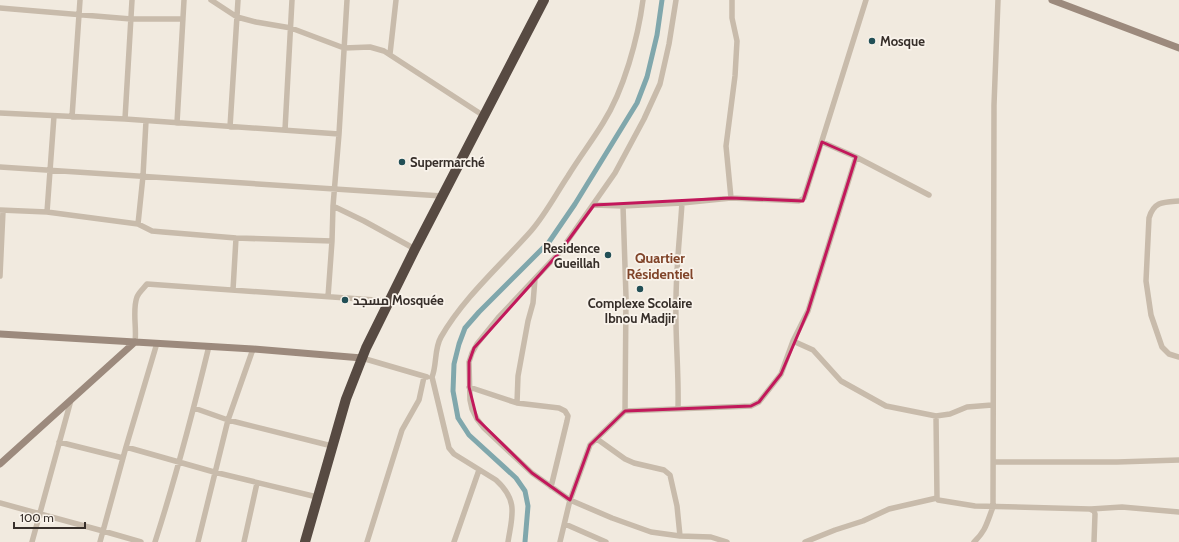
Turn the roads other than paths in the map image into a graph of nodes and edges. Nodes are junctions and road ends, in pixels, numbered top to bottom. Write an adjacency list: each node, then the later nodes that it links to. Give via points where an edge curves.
1 (80, 0): 17 (street)
2 (132, 0): 19 (street)
3 (184, 0): 20 (street)
4 (211, 0): 18 (street)
5 (238, 0): 18 (street)
6 (292, 0): 21 (street)
7 (347, 0): 22 (street)
8 (396, 0): 24 (street)
9 (544, 0): 27 (highway)
10 (643, 0): 69 (street, via 629,64 604,122 532,230 464,304 440,337)
11 (676, 0): 46 (street, via 660,84 615,173)
12 (732, 0): 43 (street, via 732,18 737,41 726,146)
13 (866, 0): 35 (street)
14 (998, 0): 73 (street, via 994,105)
15 (1052, 0): 23 (street)
16 (0, 8): 17 (street)
17 (80, 14): 19 (street); 28 (street)
18 (237, 18): 21 (street); 32 (street)
19 (131, 19): 20 (street); 29 (street)
20 (183, 19): 31 (street)
21 (291, 28): 22 (street); 33 (street)
22 (344, 48): 24 (street, via 377,48); 34 (street)
23 (1179, 48)
24 (390, 54): 27 (street)
25 (0, 113): 26 (street)
26 (54, 116): 28 (street); 38 (street)
27 (484, 116): 42 (highway)
28 (72, 117): 29 (street)
29 (125, 119): 30 (street)
30 (146, 121): 31 (street); 39 (street)
31 (177, 123): 32 (street)
32 (230, 127): 33 (street)
33 (286, 130): 34 (street)
34 (339, 134): 40 (street)
35 (822, 142): 36 (street); 43 (street, via 802,200)
36 (856, 157): 41 (street); 61 (street, via 808,311)
37 (0, 167): 38 (street)
38 (50, 170): 39 (street); 50 (street)
39 (143, 176): 40 (street); 51 (street)
40 (334, 189): 42 (street); 47 (street)
41 (929, 195)
42 (442, 196): 54 (highway)
43 (731, 198): 45 (street)
44 (1179, 201): 66 (street, via 1164,202 1154,207 1148,218 1146,281 1151,315 1162,347 1169,354)
45 (682, 203): 48 (street); 75 (street, via 676,303)
46 (594, 204): 48 (street); 56 (street, via 559,253)
47 (333, 206): 53 (street); 54 (street)
48 (623, 206): 76 (street, via 626,297)
49 (2, 211): 50 (street); 55 (street)
50 (47, 212): 51 (street)
51 (138, 224): 52 (street, via 152,231)
52 (236, 238): 53 (street); 57 (street)
53 (332, 241): 58 (street)
54 (415, 249): 59 (highway)
55 (0, 276)
56 (534, 279): 70 (street, via 477,344 469,362); 72 (street, via 534,303 528,321 518,376)
57 (233, 290): 58 (street); 62 (street, via 147,284 137,297)
58 (328, 297): 59 (street)
59 (388, 301): 67 (highway)
60 (0, 334): 62 (street)
61 (793, 341): 75 (street, via 781,374 759,402 751,406); 77 (street, via 813,350 841,381 886,406)
62 (135, 342): 63 (street); 71 (street)
63 (157, 343): 64 (street); 82 (street)
64 (209, 346): 65 (street); 74 (street)
65 (252, 349): 67 (street); 78 (street)
66 (1179, 357)
67 (362, 358): 68 (street); 81 (highway)
68 (424, 377): 69 (street); 110 (street, via 419,400 402,430)
69 (432, 378): 88 (street, via 451,451)
70 (469, 387): 72 (street); 91 (street, via 472,409 484,428 532,473)
71 (71, 400): 80 (street); 87 (street)
72 (517, 403): 91 (street, via 566,411 568,416)
73 (992, 405): 77 (street, via 967,407); 86 (street)
74 (194, 408): 78 (street); 85 (street)
75 (678, 408): 76 (street)
76 (625, 411): 79 (street)
77 (936, 416): 93 (street)
78 (228, 420): 81 (street); 89 (street)
79 (598, 439): 94 (street, via 590,445); 102 (street, via 624,459 664,470 670,476)
80 (59, 442): 83 (street); 99 (street)
81 (332, 446): 92 (highway)
82 (126, 447): 83 (street); 85 (street)
83 (123, 458): 101 (street)
84 (1179, 460): 86 (street)
85 (179, 461): 89 (street); 106 (street)
86 (994, 462): 96 (street)
87 (0, 464)
88 (479, 470): 111 (street); 112 (street, via 499,482 512,503)
89 (214, 472): 90 (street); 107 (street)
90 (257, 483): 92 (street); 108 (street)
91 (551, 487): 94 (street)
92 (317, 497): 109 (highway)
93 (936, 498): 96 (street, via 960,504); 116 (street, via 889,509)
94 (570, 500): 100 (street); 102 (street, via 651,532)
95 (0, 503): 99 (street)
96 (993, 507): 97 (street); 117 (street, via 985,529)
97 (1090, 510): 98 (street, via 1122,507); 118 (street, via 1095,514)
98 (1179, 512)
99 (40, 514): 101 (street); 103 (street)
100 (565, 524): 113 (street); 114 (street)
101 (103, 531): 104 (street); 105 (street)
102 (680, 536): 115 (street, via 711,537)
103 (32, 542)
104 (100, 542)
105 (141, 542)
106 (155, 542)
107 (198, 542)
108 (244, 542)
109 (305, 542)
110 (367, 542)
111 (454, 542)
112 (508, 542)
113 (560, 542)
114 (606, 542)
115 (728, 542)
116 (805, 542)
117 (974, 542)
118 (1094, 542)

